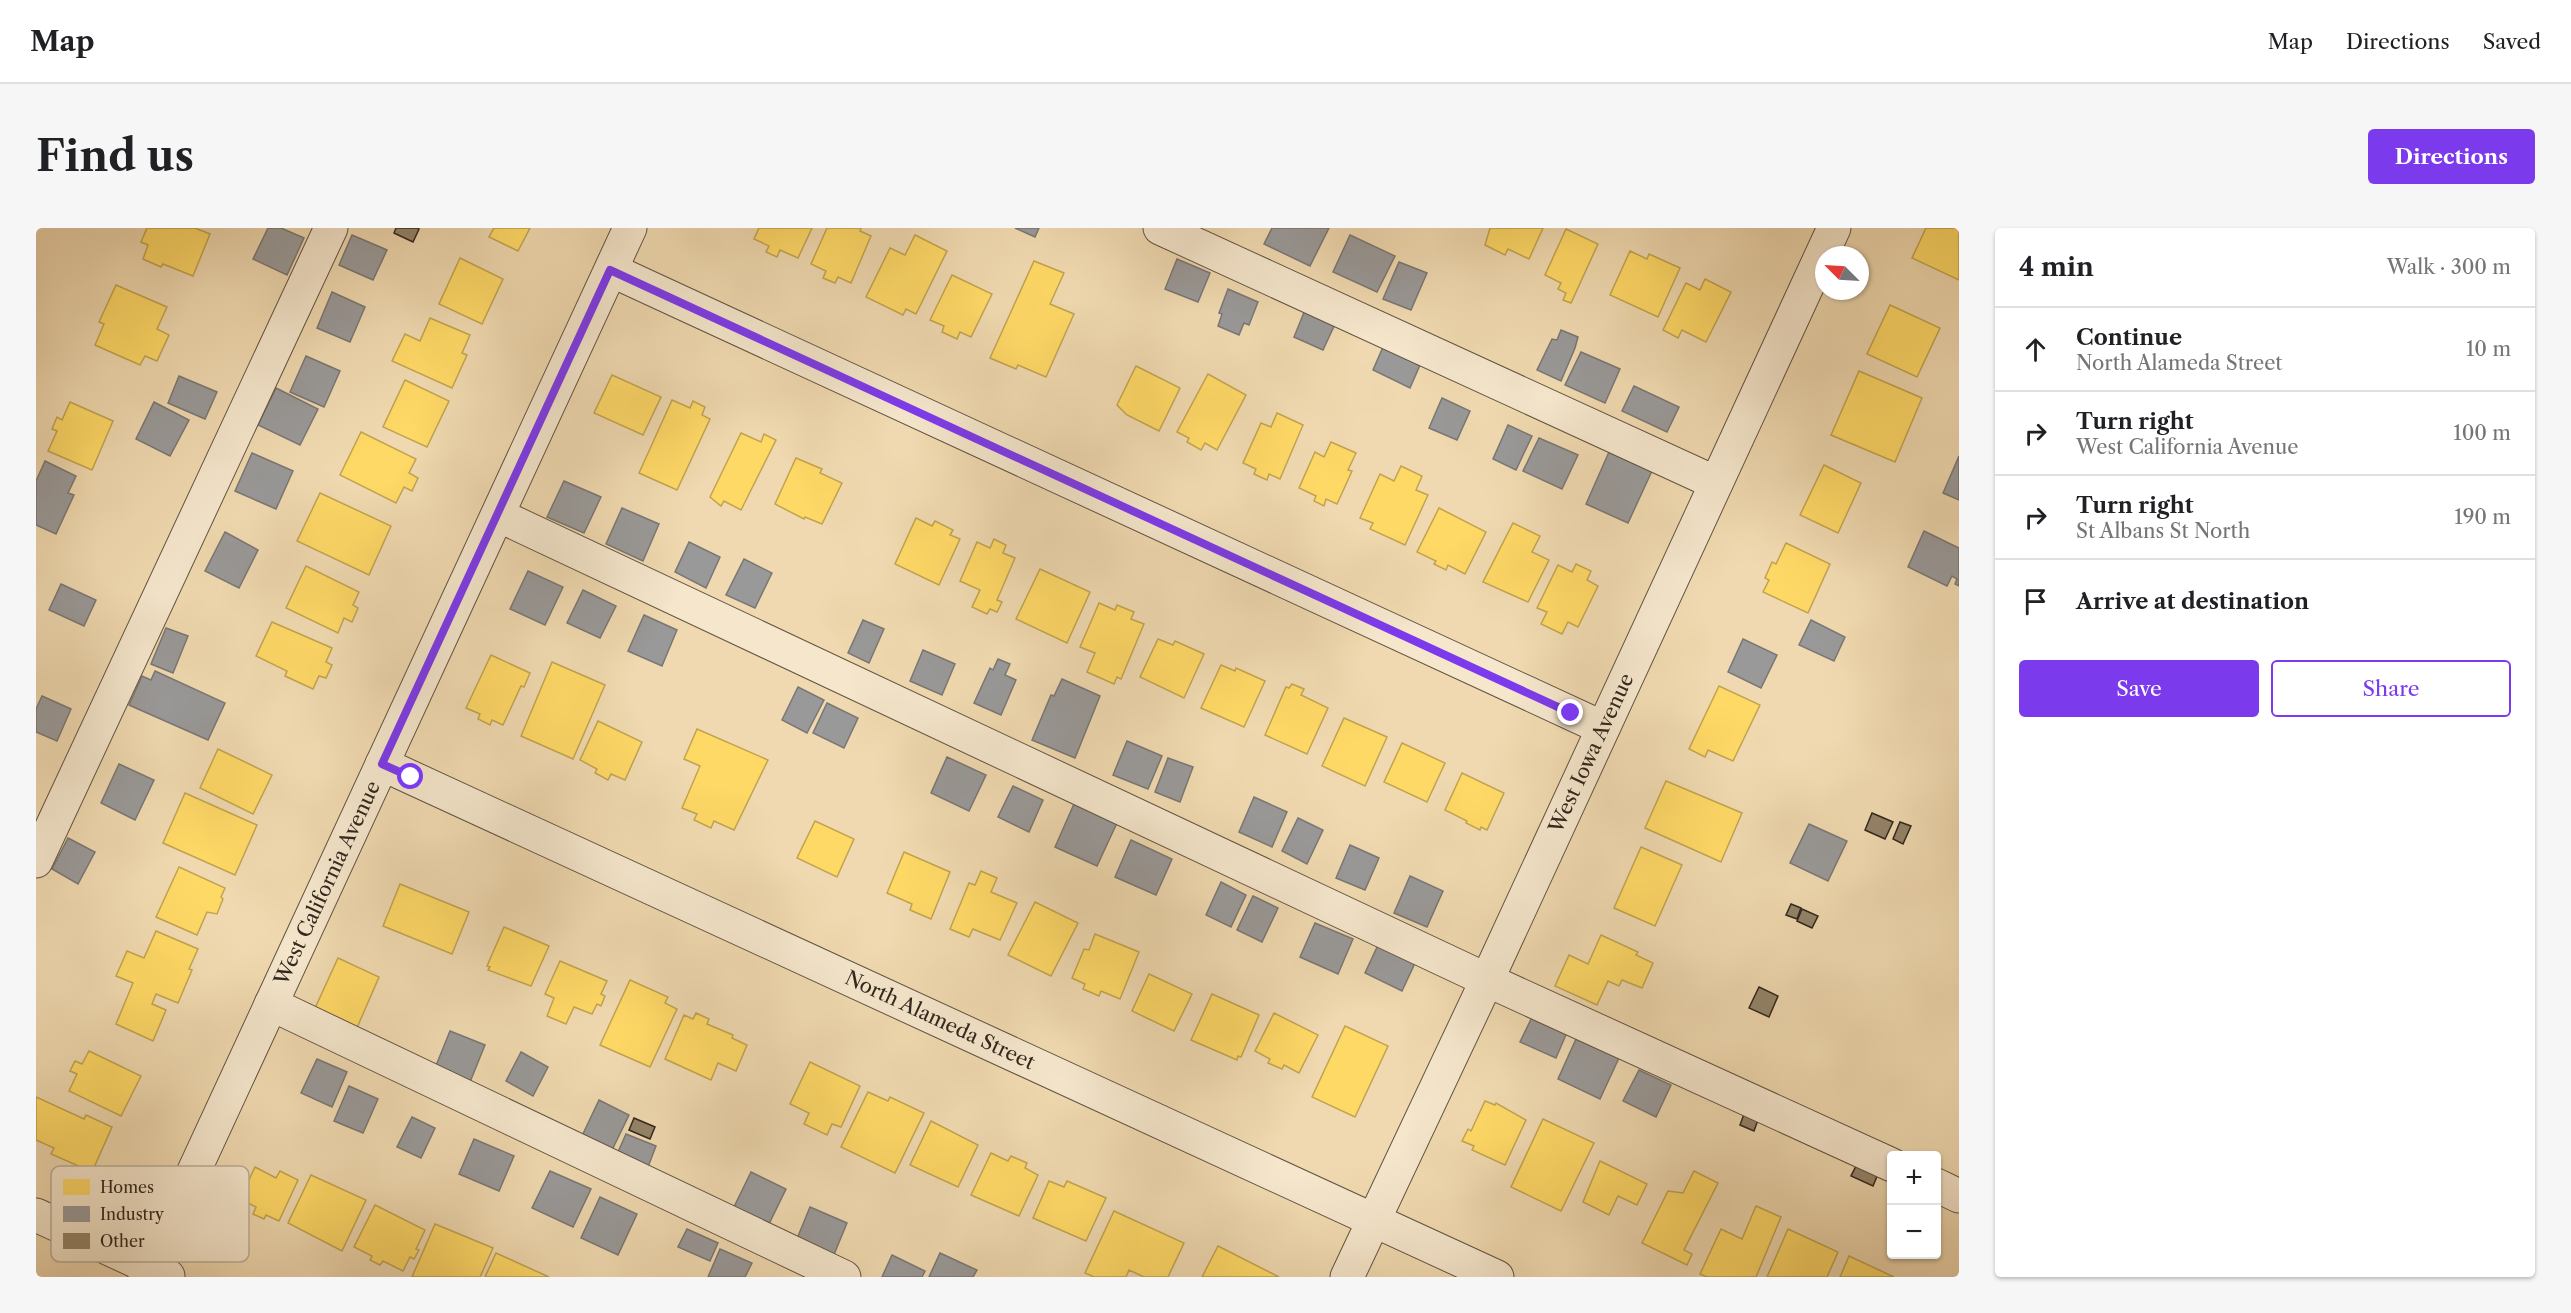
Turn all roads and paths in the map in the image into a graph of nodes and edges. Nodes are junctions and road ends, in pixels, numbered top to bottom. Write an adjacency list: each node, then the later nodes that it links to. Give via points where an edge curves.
1 (332, 228): 10 (street)
2 (630, 228): 5 (street, West California Avenue)
3 (1160, 228): 6 (street)
4 (1834, 228): 6 (street, West Iowa Avenue)
5 (610, 270): 7 (street, West California Avenue); 8 (street)
6 (1716, 483): 8 (street, West Iowa Avenue)
7 (498, 515): 9 (street, West California Avenue); 11 (street)
8 (1603, 728): 11 (street, West Iowa Avenue)
9 (382, 764): 12 (street, West California Avenue); 18 (street, North Alameda Street)
10 (36, 861)
11 (1487, 980): 13 (street); 18 (street, West Iowa Avenue)
12 (271, 1004): 14 (street, West California Avenue); 22 (street)
13 (1887, 1163)
14 (201, 1166)
15 (1941, 1187): 16 (street)
16 (1959, 1196)
17 (36, 1215): 19 (street)
18 (1373, 1219): 23 (street, West Iowa Avenue); 24 (street, North Alameda Street)
19 (51, 1222)
20 (130, 1262): 21 (street)
21 (154, 1274)
22 (844, 1277)
23 (1347, 1277)
24 (1497, 1277)

